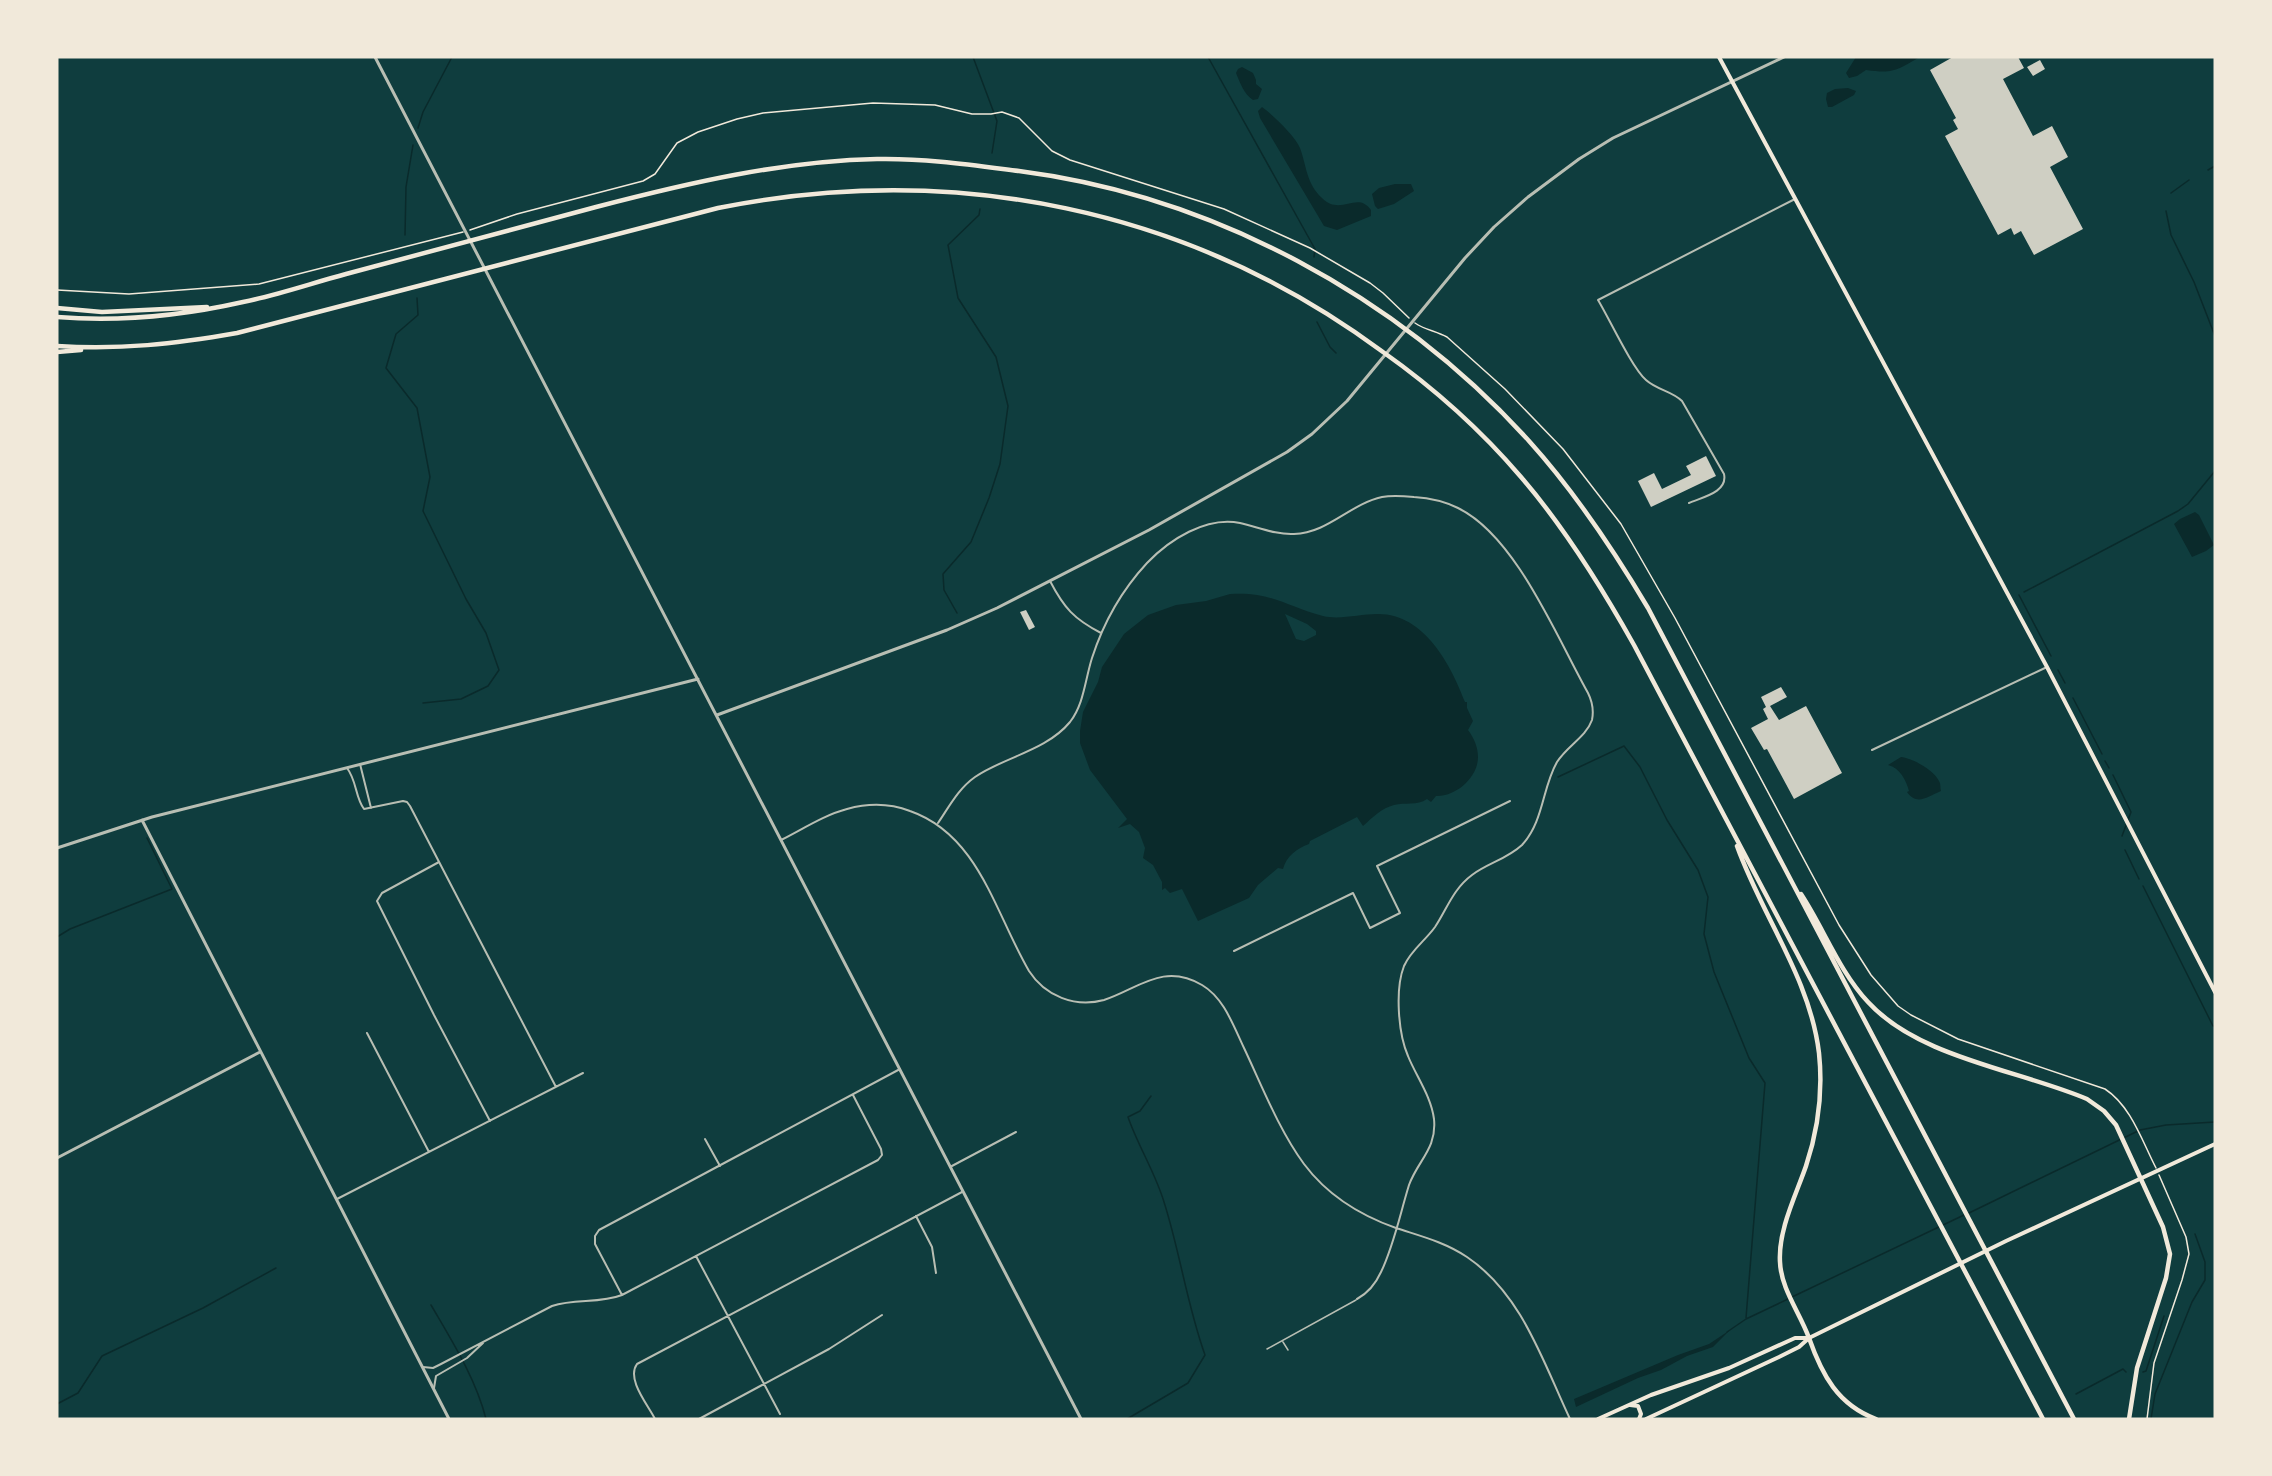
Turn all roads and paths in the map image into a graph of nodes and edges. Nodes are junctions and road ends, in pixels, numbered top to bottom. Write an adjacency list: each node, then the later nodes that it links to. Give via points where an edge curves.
1 (375, 57): 17 (street)
2 (1719, 57): 4 (main road)
3 (1784, 57): 4 (street)
4 (1733, 83): 5 (main road); 14 (street, via 1596,148 1510,212 1479,242 1376,368 1312,434 1219,492)
5 (1795, 199): 13 (street, via 1598,300 1640,373 1650,384 1682,401 1724,474 1721,488); 16 (main road)
6 (57, 290): 42 (path, via 158,293 284,279 442,239 643,180 656,174 677,143 698,132 763,113 873,103 935,105 972,114 1002,112 1018,118 1052,151 1070,160 1224,209 1310,248 1383,293 1424,329 1447,337 1471,356 1563,449 1621,524 1857,954 1892,999 1911,1015 1958,1039 2105,1089 2127,1110)
7 (57, 308): 8 (highway, via 102,312)
8 (219, 308): 9 (highway, via 145,318); 30 (highway, via 664,190 827,162 934,162 1047,174 1181,210 1250,238 1361,299 1460,374 1526,438 1578,501 1633,584)
9 (57, 317)
10 (57, 346): 11 (highway)
11 (94, 348): 12 (highway); 26 (highway, via 177,344 237,333 696,213 797,195 882,189 965,192 1039,202 1127,223 1224,258 1319,307 1419,378 1488,441 1545,506 1596,580)
12 (57, 352)
13 (1689, 503)
14 (1049, 581): 15 (street, via 1072,615); 18 (street, via 947,630)
15 (1101, 633): 25 (street, via 1081,703 1069,724 1049,740 975,777 959,792); 52 (street, via 1144,566 1172,542 1197,529 1230,522 1299,534 1318,529 1382,497 1432,498 1459,508 1481,523 1520,568 1588,693 1593,710 1590,724 1556,765 1529,836 1509,855 1464,882 1403,968 1399,988 1402,1037 1431,1108 1434,1131 1427,1155 1410,1183)
16 (2047, 667): 19 (street); 32 (main road)
17 (698, 679): 18 (street); 20 (street)
18 (717, 715): 27 (street)
19 (1872, 750)
20 (360, 763): 21 (street); 23 (street)
21 (346, 767): 23 (street, via 354,777 362,807); 24 (street)
22 (1510, 801): 31 (street, via 1377,866 1400,913 1370,928 1353,893)
23 (369, 809): 29 (street, via 407,802)
24 (142, 820): 28 (street); 34 (street)
25 (938, 823): 27 (street, via 902,808 866,805 833,813); 52 (street, via 968,854 1026,967 1051,993 1072,1001 1095,1001 1167,976 1196,981 1213,993 1226,1010 1287,1137 1305,1165 1324,1188 1352,1209)
26 (1731, 830): 59 (highway, via 1803,989 1819,1053 1815,1130 1781,1244 1780,1266); 78 (highway)
27 (781, 840): 35 (street)
28 (57, 848)
29 (440, 862): 37 (street); 39 (street, via 382,892 377,901)
30 (1787, 873): 48 (highway, via 1852,982 1877,1012 1928,1044 2087,1099 2116,1125); 79 (highway)
31 (1234, 951)
32 (2215, 992)
33 (367, 1033): 44 (street)
34 (260, 1052): 45 (street); 50 (street)
35 (900, 1069): 38 (street); 47 (street)
36 (582, 1073): 37 (street)
37 (556, 1087): 39 (street)
38 (853, 1095): 46 (street); 53 (street, via 881,1149 878,1160)
39 (490, 1121): 44 (street)
40 (1016, 1132): 47 (street)
41 (705, 1139): 46 (street)
42 (2142, 1141)
43 (2215, 1144): 48 (main road)
44 (429, 1152): 50 (street)
45 (57, 1158)
46 (720, 1166): 55 (street, via 603,1228 595,1236 596,1246)
47 (950, 1167): 49 (street)
48 (2141, 1179): 59 (main road); 80 (highway, via 2166,1232 2169,1263 2137,1368)
49 (963, 1192): 51 (street); 72 (street)
50 (336, 1200): 64 (street)
51 (916, 1216): 54 (street, via 932,1247); 57 (street)
52 (1396, 1228): 56 (street, via 1381,1273); 73 (street, via 1456,1250 1500,1286 1520,1313)
53 (696, 1256): 55 (street); 57 (street)
54 (936, 1273)
55 (622, 1295): 60 (street, via 603,1301 558,1304)
56 (1357, 1299): 61 (lane)
57 (729, 1315): 65 (street); 70 (street, via 637,1364 634,1378)
58 (882, 1315): 65 (street)
59 (1809, 1338): 67 (main road, via 1795,1338 1729,1368); 76 (main road, via 1779,1357); 77 (highway, via 1839,1395 1857,1412)
60 (484, 1341): 64 (street, via 433,1368); 66 (street, via 467,1358 436,1376)
61 (1282, 1341): 62 (lane); 63 (lane)
62 (1267, 1349)
63 (1288, 1350)
64 (423, 1367): 66 (street)
65 (765, 1384): 68 (street); 71 (street)
66 (434, 1389): 69 (street)
67 (1626, 1405): 74 (main road); 75 (main road, via 1638,1406)
68 (780, 1413)
69 (449, 1419)
70 (655, 1419)
71 (699, 1419)
72 (1082, 1419)
73 (1570, 1419)
74 (1598, 1419)
75 (1639, 1419)
76 (1646, 1419)
77 (1876, 1419)
78 (2043, 1419)
79 (2074, 1419)
80 (2129, 1419)

